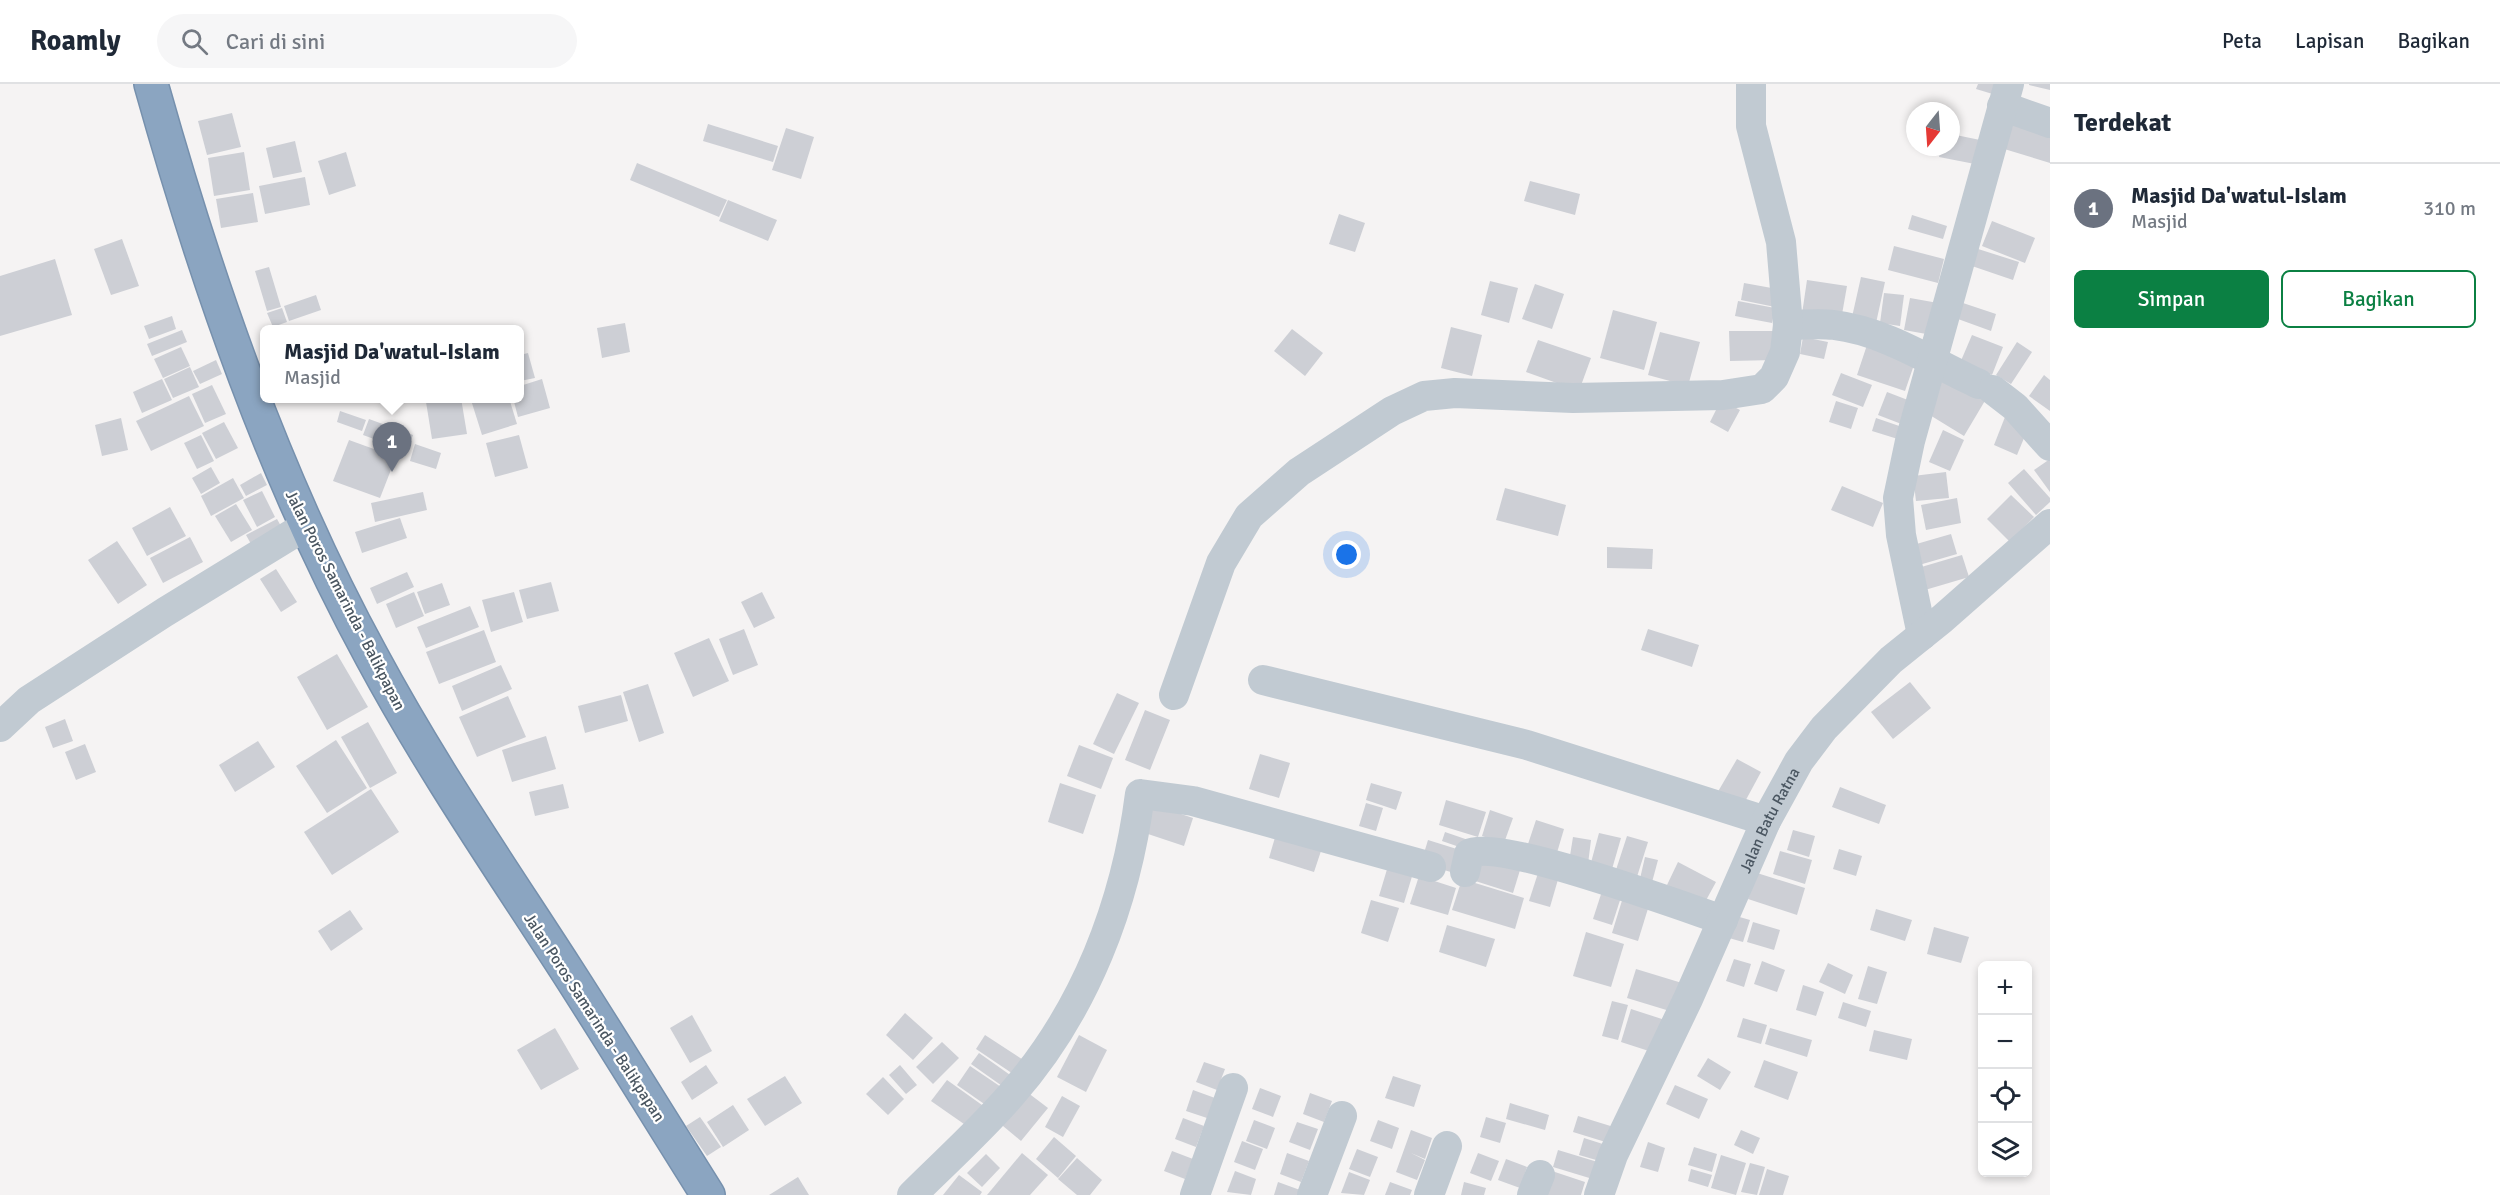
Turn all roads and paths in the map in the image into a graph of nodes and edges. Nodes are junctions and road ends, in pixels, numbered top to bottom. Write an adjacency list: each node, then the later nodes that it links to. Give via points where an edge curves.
1 (151, 84): 9 (highway, Jalan Poros Samarinda - Balikpapan, via 218,297 281,469)
2 (1752, 84): 5 (street, via 1751,126 1781,242)
3 (2005, 95): 4 (street); 6 (street)
4 (2050, 123)
5 (1788, 325): 6 (street, via 1856,329); 12 (street, via 1785,352 1774,377 1762,389 1746,393 1573,398 1455,393 1424,396 1392,411 1299,472 1249,516 1221,563)
6 (1933, 363): 7 (street, via 1986,387 2015,407); 10 (street, via 1898,498 1901,535)
7 (2050, 446)
8 (2050, 524): 10 (street, Jalan Batu Ratna)
9 (307, 525): 13 (street, via 29,700); 21 (highway, Jalan Poros Samarinda - Balikpapan, via 370,654 423,749)
10 (1922, 635): 14 (street, Jalan Batu Ratna, via 1891,660 1824,728 1799,761)
11 (1263, 680): 14 (street, via 1527,745)
12 (1174, 696)
13 (0, 727)
14 (1766, 821): 17 (street, Jalan Batu Ratna)
15 (1431, 867): 22 (street, via 1193,801 1140,794 1134,841 1120,894 1091,972 1070,1013 1013,1093)
16 (1465, 872): 17 (street, via 1469,854 1485,849 1556,865)
17 (1724, 920): 26 (street, Jalan Batu Ratna, via 1613,1155)
18 (1233, 1088): 23 (street)
19 (1342, 1116): 24 (street)
20 (1447, 1146): 25 (street)
21 (708, 1195)
22 (912, 1195)
23 (1195, 1195)
24 (1312, 1195)
25 (1429, 1195)
26 (1599, 1195)

